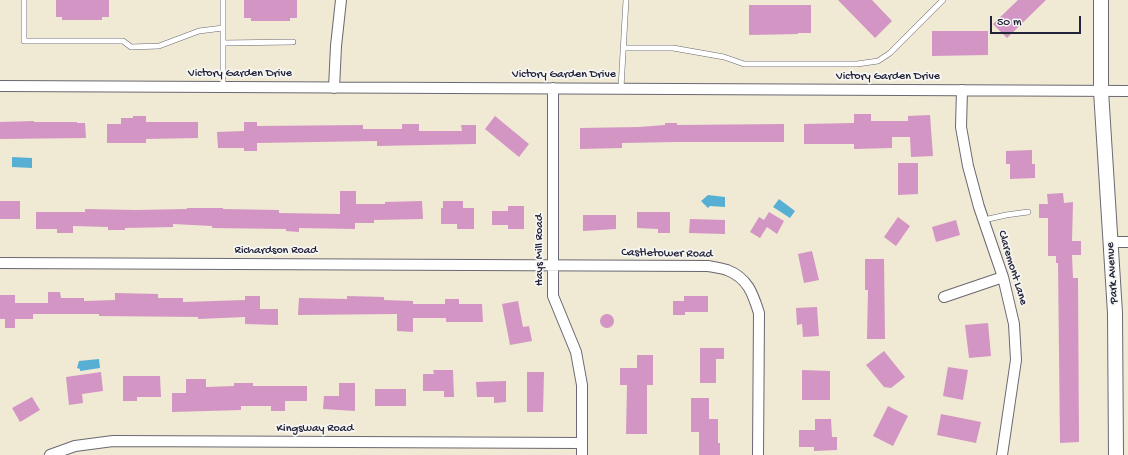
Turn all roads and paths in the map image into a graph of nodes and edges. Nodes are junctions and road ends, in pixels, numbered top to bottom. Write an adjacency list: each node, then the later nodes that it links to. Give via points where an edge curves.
1 (24, 0): 7 (lane, via 24,40 123,41 131,47 159,46 199,31)
2 (222, 0): 7 (lane)
3 (341, 0): 13 (street)
4 (626, 0): 10 (lane)
5 (943, 0): 10 (lane, via 890,53 878,61 857,64 744,64 724,57 673,48)
6 (1101, 0): 17 (main road, Park Avenue)
7 (223, 28): 9 (lane)
8 (293, 42): 9 (lane)
9 (223, 43): 12 (lane)
10 (623, 48): 15 (lane)
11 (0, 86): 12 (street, Victory Garden Drive)
12 (223, 87): 13 (street, Victory Garden Drive)
13 (334, 88): 14 (street, Victory Garden Drive)
14 (553, 88): 15 (street, Victory Garden Drive); 24 (street, Hays Mill Road)
15 (621, 88): 16 (street, Victory Garden Drive)
16 (962, 90): 17 (street, Victory Garden Drive); 20 (street, Claremont Lane, via 961,127 968,166)
17 (1101, 91): 18 (street, Victory Garden Drive); 21 (main road, Park Avenue)
18 (1128, 91)
19 (1028, 212): 20 (lane)
20 (984, 220): 25 (street, Claremont Lane)
21 (1111, 242): 22 (street); 32 (main road, Park Avenue, via 1116,313)
22 (1128, 242)
23 (0, 263): 24 (street, Richardson Road)
24 (553, 265): 27 (street, Hays Mill Road, via 553,296 576,352 582,385); 30 (street, Castletower Road, via 708,266 727,270 742,279 753,293 759,314)
25 (1003, 277): 26 (street); 31 (street, Claremont Lane, via 1014,324 1016,360)
26 (944, 297)
27 (582, 443): 28 (street, Kingsway Road, via 113,441 75,446); 29 (street, Hays Mill Road)
28 (50, 455)
29 (582, 455)
30 (758, 455)
31 (1002, 455)
32 (1116, 455)

